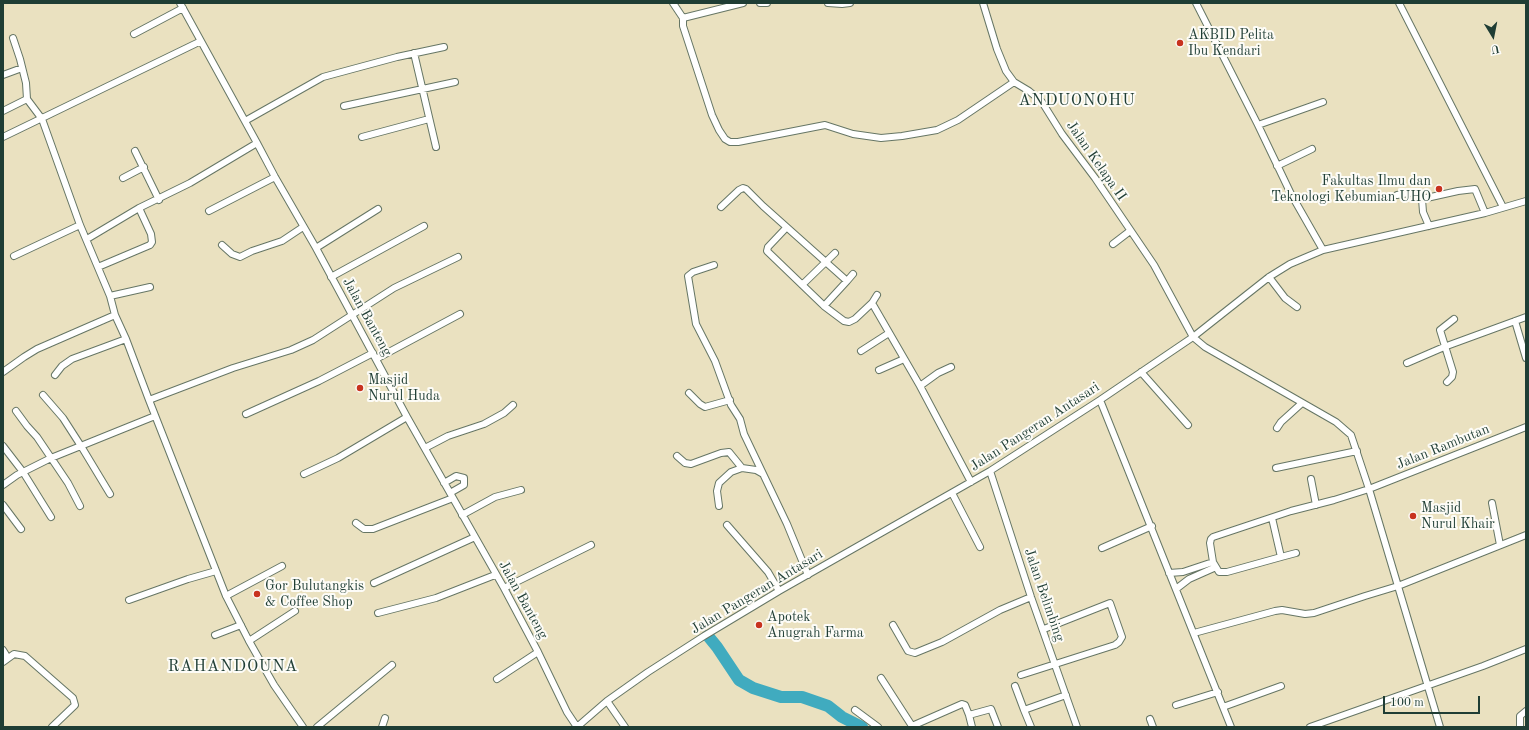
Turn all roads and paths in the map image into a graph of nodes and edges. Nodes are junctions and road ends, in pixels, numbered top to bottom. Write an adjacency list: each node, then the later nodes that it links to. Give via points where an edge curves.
1 (673, 3): 11 (street)
2 (743, 3): 11 (street)
3 (760, 3): 4 (street)
4 (767, 3)
5 (828, 3): 6 (street)
6 (850, 3)
7 (983, 3): 20 (street, Jalan Kelapa II, via 1006,71)
8 (1196, 3): 29 (street)
9 (1398, 3): 45 (street)
10 (182, 6): 12 (street); 14 (street, Jalan Banteng)
11 (682, 18): 20 (street, via 712,115 725,139 730,142 826,125 853,134 881,138 937,130 958,120)
12 (134, 34)
13 (12, 38): 17 (street)
14 (200, 41): 26 (street); 28 (street, Jalan Banteng)
15 (444, 47): 16 (street)
16 (414, 53): 21 (street); 28 (street, via 323,77)
17 (22, 68): 18 (street); 22 (street)
18 (3, 75)
19 (455, 82): 21 (street)
20 (1014, 82): 55 (street, Jalan Kelapa II, via 1042,102)
21 (422, 89): 24 (street); 27 (street)
22 (27, 99): 25 (street); 26 (street)
23 (1323, 102): 29 (street)
24 (344, 106)
25 (3, 111)
26 (42, 119): 30 (street); 50 (street)
27 (429, 119): 31 (street); 33 (street)
28 (245, 121): 32 (street, Jalan Banteng)
29 (1258, 125): 36 (street)
30 (3, 137)
31 (362, 137)
32 (258, 143): 38 (street, Jalan Banteng); 42 (street)
33 (436, 147)
34 (1312, 149): 36 (street)
35 (135, 151): 37 (street)
36 (1277, 166): 60 (street)
37 (144, 167): 39 (street); 42 (street)
38 (275, 177): 48 (street); 53 (street, Jalan Banteng)
39 (124, 178)
40 (1397, 195): 41 (street, via 1415,192 1419,193)
41 (1422, 199): 49 (street, via 1475,189); 52 (street, via 1423,212)
42 (159, 200): 46 (street)
43 (1526, 201): 45 (street, Jalan Pangeran Antasari)
44 (721, 206): 54 (street, via 744,188)
45 (1503, 207): 49 (street, Jalan Pangeran Antasari)
46 (139, 208): 56 (street); 66 (street, via 151,234 150,245)
47 (378, 209): 59 (street)
48 (209, 210)
49 (1485, 213): 52 (street, Jalan Pangeran Antasari)
50 (80, 225): 56 (street); 62 (street)
51 (424, 226): 68 (street)
52 (1429, 226): 60 (street, Jalan Pangeran Antasari)
53 (303, 227): 58 (street, via 282,241 240,257); 59 (street, Jalan Banteng)
54 (786, 228): 64 (street); 71 (street, via 767,250)
55 (1130, 231): 57 (street); 85 (street, Jalan Kelapa II, via 1154,265)
56 (87, 239): 66 (street)
57 (1113, 244)
58 (222, 245)
59 (316, 248): 68 (street, Jalan Banteng)
60 (1323, 250): 69 (street, Jalan Pangeran Antasari, via 1298,259)
61 (835, 253): 64 (street)
62 (14, 256)
63 (458, 257): 80 (street, via 394,288)
64 (826, 263): 70 (street); 71 (street)
65 (714, 265): 104 (street, via 693,272 688,278 696,324 715,361)
66 (98, 267): 74 (street)
67 (853, 274): 70 (street)
68 (332, 277): 80 (street, Jalan Banteng)
69 (1269, 277): 77 (street, via 1285,298); 85 (street, Jalan Pangeran Antasari)
70 (847, 281): 76 (street)
71 (802, 285): 76 (street)
72 (150, 287): 74 (street)
73 (877, 295): 75 (street)
74 (110, 296): 79 (street)
75 (872, 303): 76 (street, via 855,319 847,322); 84 (street)
76 (824, 306)
77 (1297, 307)
78 (460, 314): 91 (street)
79 (115, 315): 86 (street); 96 (street, via 37,349)
80 (351, 315): 89 (street, Jalan Banteng); 103 (street, via 313,340 291,350 233,368)
81 (1526, 317): 83 (street)
82 (1454, 319): 87 (street, via 1440,330)
83 (1515, 321): 87 (street); 90 (street)
84 (889, 333): 88 (street); 92 (street)
85 (1193, 337): 97 (street, Jalan Pangeran Antasari); 106 (street, via 1205,347)
86 (126, 339): 98 (street, via 72,359); 103 (street)
87 (1444, 347): 93 (street); 99 (street, via 1453,372)
88 (861, 351)
89 (373, 353): 91 (street, Jalan Banteng); 109 (street)
90 (1526, 358)
91 (376, 359): 111 (street, Jalan Banteng)
92 (904, 359): 95 (street); 100 (street)
93 (1407, 363)
94 (951, 367): 100 (street)
95 (879, 370)
96 (3, 372)
97 (1141, 372): 105 (street, Jalan Pangeran Antasari); 112 (street)
98 (55, 375)
99 (1447, 382)
100 (920, 386): 128 (street)
101 (689, 393): 104 (street, via 705,407)
102 (43, 395): 116 (street)
103 (149, 400): 110 (street)
104 (730, 400): 126 (street)
105 (1100, 400): 123 (street, Jalan Pangeran Antasari); 146 (street)
106 (1302, 403): 114 (street); 118 (street, via 1345,428 1351,434)
107 (513, 405): 117 (street, via 484,424 448,436)
108 (16, 411): 120 (street)
109 (246, 414)
110 (155, 416): 116 (street); 158 (street)
111 (407, 417): 117 (street, Jalan Banteng); 125 (street, via 338,458)
112 (1188, 426)
113 (1526, 427): 131 (street, Jalan Rambutan)
114 (1277, 428)
115 (3, 446): 124 (street)
116 (82, 446): 120 (street); 134 (street)
117 (425, 448): 129 (street, Jalan Banteng)
118 (1357, 451): 122 (street); 131 (street)
119 (677, 456): 121 (street, via 692,464 729,452)
120 (51, 458): 124 (street); 139 (street)
121 (742, 468): 126 (street); 140 (street, via 731,472 719,483)
122 (1276, 468)
123 (990, 471): 128 (street, Jalan Pangeran Antasari); 168 (street, Jalan Belimbing)
124 (23, 472): 130 (street); 142 (street)
125 (304, 474)
126 (763, 474): 161 (street)
127 (1311, 479): 138 (street)
128 (971, 482): 133 (street, Jalan Pangeran Antasari)
129 (444, 483): 135 (street, Jalan Banteng); 135 (street, via 456,476 464,478 464,485)
130 (3, 485)
131 (1369, 489): 138 (street, Jalan Rambutan); 163 (street)
132 (521, 490): 141 (street, via 495,498)
133 (952, 493): 152 (street); 161 (street, Jalan Pangeran Antasari)
134 (110, 494)
135 (451, 495): 141 (street, Jalan Banteng); 144 (street, via 373,529 364,529)
136 (1492, 503): 151 (street)
137 (3, 505): 147 (street)
138 (1316, 505): 143 (street, Jalan Rambutan)
139 (80, 506)
140 (719, 506)
141 (462, 515): 149 (street, Jalan Banteng)
142 (51, 517)
143 (1272, 518): 155 (street); 156 (street, Jalan Rambutan, via 1211,539)
144 (356, 523)
145 (727, 525): 166 (street, via 768,572)
146 (1152, 526): 153 (street); 159 (street)
147 (22, 529)
148 (1526, 535): 151 (street)
149 (475, 537): 160 (street, Jalan Banteng); 162 (street)
150 (591, 545): 164 (street)
151 (1500, 545): 163 (street)
152 (980, 547)
153 (1102, 548)
154 (1296, 553): 155 (street)
155 (1281, 557): 156 (street, via 1227,572 1219,572)
156 (1215, 565): 159 (street); 165 (street, via 1189,578)
157 (282, 566): 167 (street)
158 (216, 571): 167 (street); 169 (street)
159 (1169, 573): 165 (street)
160 (495, 575): 164 (street, Jalan Banteng); 171 (street, via 436,598)
161 (808, 575): 166 (street, Jalan Pangeran Antasari)
162 (374, 583)
163 (1398, 586): 175 (street, via 1314,613 1275,611); 187 (street)
164 (504, 588): 180 (street, Jalan Banteng)
165 (1176, 588): 175 (street)
166 (779, 591): 192 (street, Jalan Pangeran Antasari, via 704,636)
167 (226, 596): 172 (street)
168 (1031, 597): 173 (street, via 1000,610 942,642 916,652 908,651); 174 (street, Jalan Belimbing)
169 (129, 600)
170 (295, 611): 177 (street)
171 (378, 613)
172 (241, 625): 176 (street); 177 (street)
173 (893, 625)
174 (1044, 630): 182 (street, Jalan Belimbing); 182 (street, via 1110,603 1122,635 1121,640 1115,644)
175 (1194, 633): 190 (street)
176 (215, 635)
177 (249, 641): 204 (street, via 274,685)
178 (1526, 649): 187 (street)
179 (3, 650): 181 (street)
180 (538, 652): 186 (street); 207 (street, Jalan Banteng)
181 (5, 660): 203 (street, via 14,654 25,656 73,698 75,705)
182 (1055, 664): 184 (street); 191 (street, Jalan Belimbing)
183 (392, 665): 205 (street)
184 (1021, 675)
185 (881, 678): 202 (street)
186 (497, 679)
187 (1427, 685): 201 (street); 217 (street)
188 (1015, 686): 196 (street)
189 (1280, 686): 194 (street)
190 (1218, 692): 193 (street); 194 (street)
191 (1066, 696): 196 (street); 213 (street, Jalan Belimbing)
192 (607, 701): 207 (street, Jalan Pangeran Antasari); 208 (street)
193 (1176, 706)
194 (1223, 707): 215 (street)
195 (855, 710): 209 (street)
196 (1024, 710): 212 (street)
197 (1526, 711): 218 (street, via 1520,716)
198 (969, 716): 202 (street, via 965,705 962,704); 210 (street); 211 (street, via 989,706)
199 (386, 718): 206 (street)
200 (1150, 719): 214 (street)
201 (1325, 724): 216 (street)
202 (912, 726)
203 (52, 727)
204 (303, 727)
205 (317, 727)
206 (382, 727)
207 (577, 727)
208 (625, 727)
209 (878, 727)
210 (972, 727)
211 (998, 727)
212 (1031, 727)
213 (1076, 727)
214 (1153, 727)
215 (1231, 727)
216 (1310, 727)
217 (1440, 727)
218 (1520, 727)

